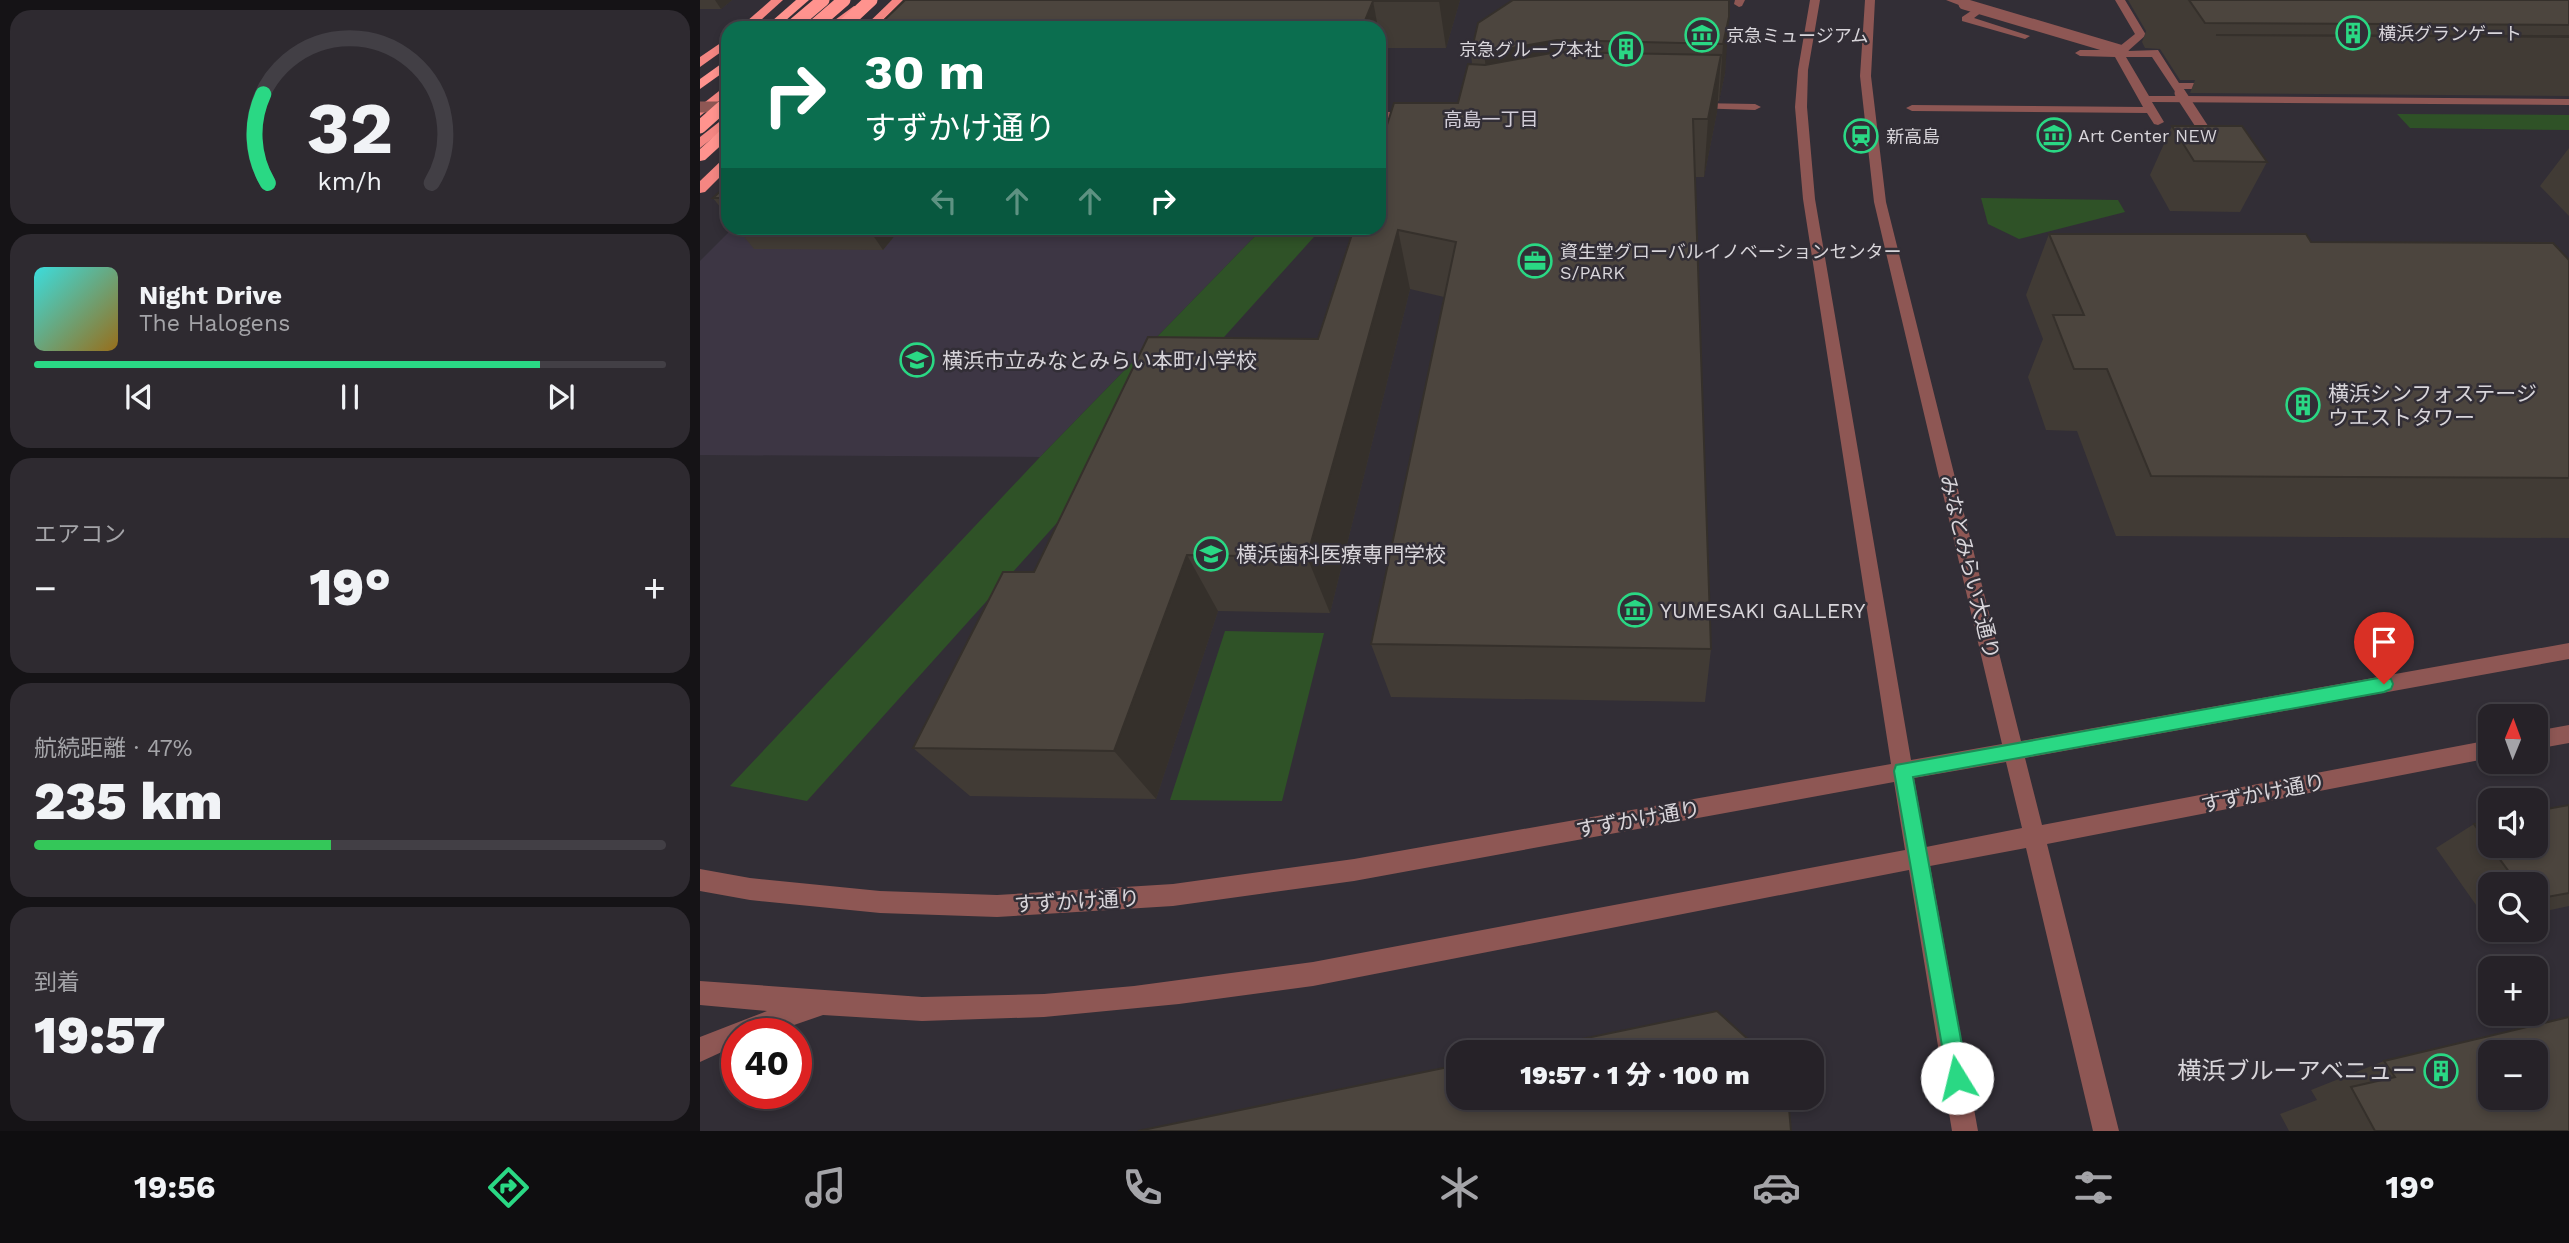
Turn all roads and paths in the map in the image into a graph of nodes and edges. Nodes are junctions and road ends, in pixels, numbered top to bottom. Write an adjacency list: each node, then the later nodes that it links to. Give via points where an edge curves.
1 (778, 0): 12 (highway)
2 (803, 0): 13 (highway)
3 (822, 0): 14 (highway, bridge); 15 (highway)
4 (844, 0): 16 (highway, bridge)
5 (871, 0): 17 (highway); 18 (highway, bridge)
6 (898, 0): 19 (highway)
7 (1815, 0): 56 (street, via 1802,70 1809,199)
8 (1870, 0): 54 (street, みなとみらい大通り, via 1864,72 1880,202)
9 (1951, 0): 11 (street, bridge)
10 (2120, 0): 24 (street, via 2141,35)
11 (1981, 9): 20 (street, via 1966,19); 22 (street, bridge, via 2123,51)
12 (753, 21)
13 (778, 21)
14 (798, 21)
15 (803, 21)
16 (821, 21)
17 (840, 21)
18 (848, 21)
19 (876, 21)
20 (2025, 36)
21 (721, 46): 25 (highway)
22 (2154, 52): 24 (street); 30 (street)
23 (2080, 53): 24 (street)
24 (2118, 53): 33 (street)
25 (701, 62)
26 (721, 68): 27 (highway)
27 (700, 85)
28 (2230, 86): 30 (street)
29 (721, 88): 36 (highway)
30 (2178, 89): 46 (street, bridge)
31 (721, 93): 36 (highway)
32 (2569, 102): 33 (street)
33 (2148, 105): 38 (street); 42 (street)
34 (721, 106): 36 (street, bridge)
35 (1687, 106): 37 (street)
36 (700, 107)
37 (1755, 107)
38 (1912, 108)
39 (721, 110): 44 (highway, bridge)
40 (1386, 115): 41 (street)
41 (1429, 116)
42 (2158, 122)
43 (721, 125): 47 (highway)
44 (700, 127)
45 (721, 138): 48 (highway)
46 (2212, 142)
47 (700, 144)
48 (700, 157)
49 (721, 170): 50 (highway)
50 (700, 189)
51 (2569, 651): 54 (street, すずかけ通り)
52 (2569, 734): 53 (street)
53 (2548, 738)
54 (2015, 751): 56 (street, すずかけ通り); 57 (street, みなとみらい大通り)
55 (2478, 751): 57 (street, すずかけ通り)
56 (1903, 771): 58 (street); 59 (street, すずかけ通り, via 1354,870 1173,895 998,906 880,902)
57 (2036, 837): 58 (street, すずかけ通り); 64 (street, みなとみらい大通り)
58 (1918, 858): 61 (street, via 1326,972 1152,998 952,1009); 63 (street)
59 (700, 880)
60 (700, 993): 61 (street)
61 (825, 1004): 62 (street, via 738,1032)
62 (700, 1050)
63 (1965, 1131)
64 (2106, 1131)

